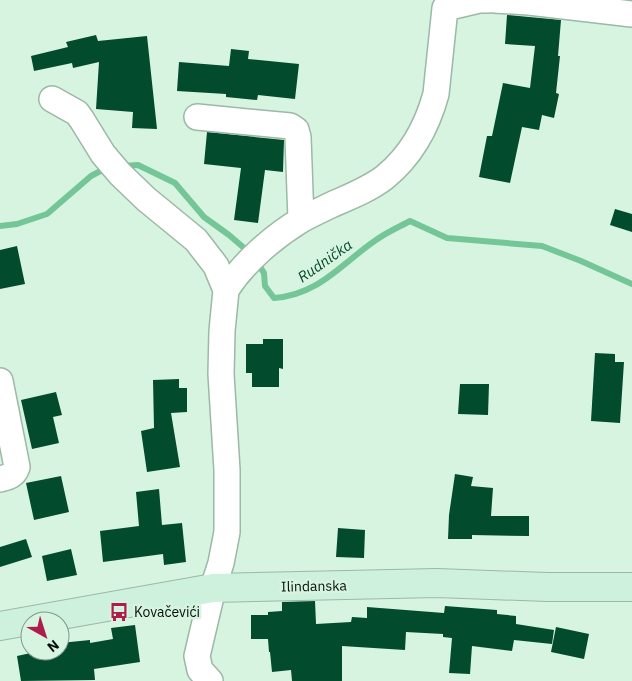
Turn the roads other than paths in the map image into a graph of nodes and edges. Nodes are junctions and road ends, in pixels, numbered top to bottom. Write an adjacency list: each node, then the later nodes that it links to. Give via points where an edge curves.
1 (488, 0): 3 (street)
2 (494, 0): 4 (street)
3 (445, 4): 7 (street, via 436,94 420,139 406,158 384,178)
4 (632, 14)
5 (52, 99): 8 (street, via 77,113 120,174 196,240 216,266)
6 (197, 117): 7 (street, via 290,126 296,130)
7 (301, 220): 8 (street, via 254,257)
8 (226, 290): 12 (street, via 221,374 227,532)
9 (0, 381): 10 (street, via 17,467 11,476)
10 (0, 479)
11 (632, 586): 12 (street, Ilindanska, via 547,588 437,583)
12 (213, 588): 13 (street, Ilindanska); 14 (street, via 197,656 200,670)
13 (0, 626)
14 (210, 681)

